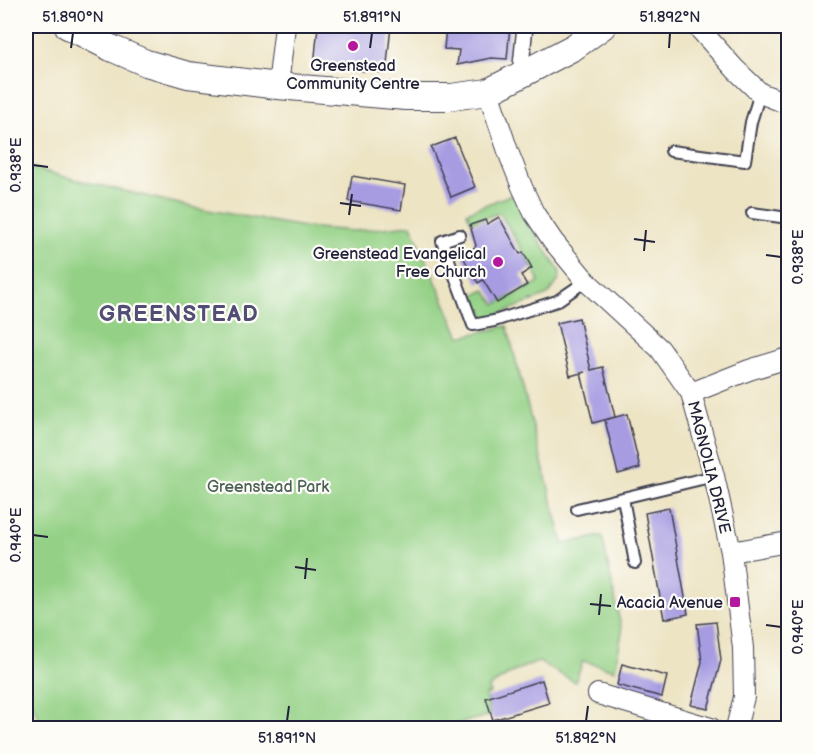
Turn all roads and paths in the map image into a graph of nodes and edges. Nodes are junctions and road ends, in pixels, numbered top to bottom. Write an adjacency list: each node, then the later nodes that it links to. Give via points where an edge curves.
1 (69, 26): 7 (street, via 146,63 188,75)
2 (285, 26): 7 (street)
3 (525, 26): 6 (street)
4 (603, 26): 6 (street, via 574,47)
5 (697, 26): 9 (street)
6 (520, 75): 8 (street)
7 (278, 86): 8 (street, via 406,97)
8 (488, 92): 15 (street, MAGNOLIA DRIVE, via 508,154 534,213)
9 (760, 93): 10 (street); 11 (lane, via 745,161)
10 (789, 104)
11 (670, 151)
12 (752, 213): 13 (lane)
13 (789, 218)
14 (460, 235): 15 (lane, via 442,241 473,325 557,302)
15 (586, 281): 17 (street, MAGNOLIA DRIVE, via 660,349)
16 (789, 358): 17 (street)
17 (691, 393): 18 (street, MAGNOLIA DRIVE)
18 (714, 476): 19 (lane); 22 (street, MAGNOLIA DRIVE)
19 (623, 498): 20 (lane); 23 (lane)
20 (577, 509)
21 (789, 542): 22 (street)
22 (731, 552): 26 (street, MAGNOLIA DRIVE, via 743,648 744,697)
23 (635, 563)
24 (598, 694): 25 (street)
25 (711, 729)
26 (736, 729)

